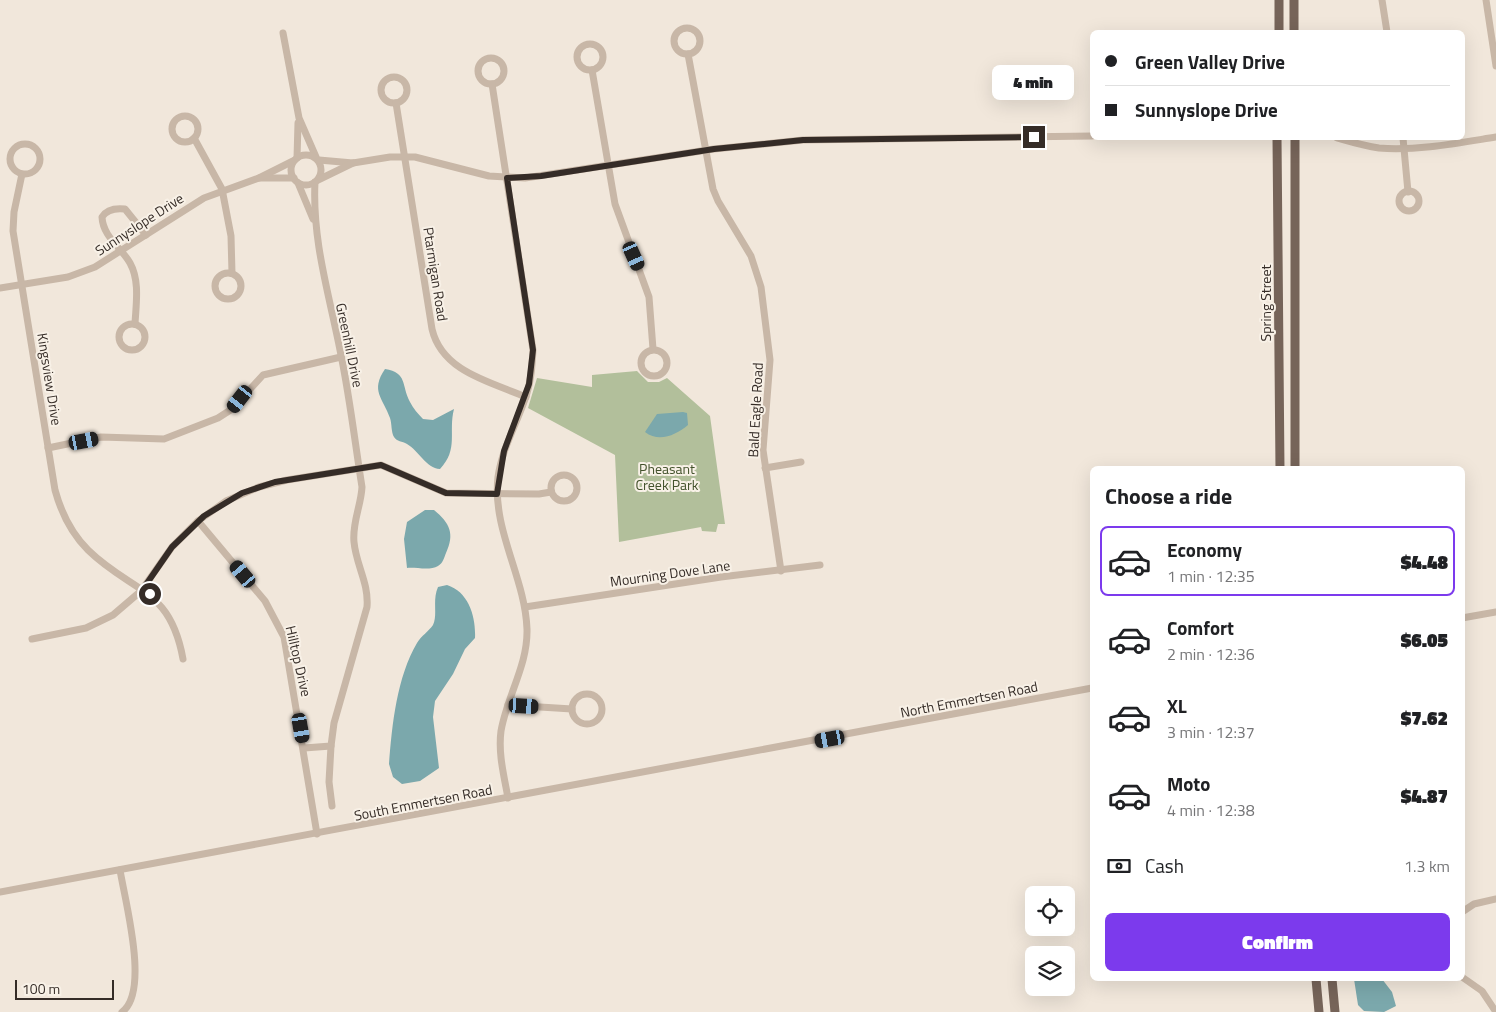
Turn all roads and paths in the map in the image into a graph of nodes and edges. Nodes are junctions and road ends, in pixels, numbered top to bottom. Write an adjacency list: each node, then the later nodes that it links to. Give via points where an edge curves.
1 (1279, 0): 5 (main road)
2 (1294, 0): 6 (main road)
3 (1382, 0): 7 (street)
4 (1486, 0): 10 (street)
5 (1279, 30)
6 (1294, 30)
7 (1387, 30)
8 (283, 33): 14 (street)
9 (688, 54): 23 (street, Bald Eagle Road)
10 (1496, 66)
11 (592, 70): 28 (street)
12 (492, 84): 31 (street)
13 (396, 103): 24 (street, Ptarmigan Road)
14 (298, 118): 25 (street); 26 (street)
15 (1090, 136): 23 (street, via 803,140)
16 (1496, 137): 22 (street)
17 (194, 138): 34 (street)
18 (1277, 140): 38 (main road, Spring Street)
19 (1295, 140): 39 (main road)
20 (1344, 140): 22 (street, via 1364,146)
21 (1403, 140): 22 (street)
22 (1405, 147): 35 (street)
23 (704, 150): 28 (street); 55 (street, Bald Eagle Road, via 717,199 751,256 761,288 770,360 763,450)
24 (404, 156): 27 (street); 31 (street); 49 (street, Ptarmigan Road, via 437,343 445,356 458,367)
25 (296, 159): 26 (street, via 308,154); 30 (street, Sunnyslope Drive); 32 (street, via 291,168)
26 (317, 159): 27 (street); 33 (street, via 322,168)
27 (353, 163): 33 (street)
28 (608, 165): 31 (street); 45 (street, via 619,219 650,296)
29 (22, 174): 29 (street, via 35,170 40,162 36,149 28,145 14,150 10,159 14,169); 42 (street, Kingsview Drive, via 13,231)
30 (259, 178): 32 (street, Sunnyslope Drive); 34 (street, Sunnyslope Drive)
31 (507, 178): 49 (street, via 532,339 532,372)
32 (296, 180): 33 (street, via 306,185); 36 (street, Greenhill Drive)
33 (317, 181): 36 (street, Greenhill Drive)
34 (222, 189): 37 (street, Sunnyslope Drive, via 185,208); 41 (street, via 231,236)
35 (1408, 192)
36 (315, 226): 46 (street, Greenhill Drive)
37 (146, 235): 40 (street, Sunnyslope Drive); 40 (street, via 125,209 105,212 102,224)
38 (1278, 239): 39 (main road); 47 (main road, Spring Street)
39 (1295, 240): 48 (main road)
40 (122, 252): 42 (street, Sunnyslope Drive, via 81,273); 44 (street, via 135,276)
41 (232, 273)
42 (22, 284): 43 (street, Sunnyslope Drive); 50 (street, Kingsview Drive)
43 (0, 288)
44 (135, 324)
45 (653, 349)
46 (341, 357): 50 (street, via 263,374 232,409 164,440 101,438); 54 (street, Greenhill Drive)
47 (1279, 380): 48 (main road); 52 (main road, Spring Street)
48 (1295, 380): 53 (main road)
49 (526, 397): 57 (street, via 504,451)
50 (48, 448): 61 (street, Kingsview Drive, via 59,504 73,531 101,561)
51 (801, 462): 55 (street)
52 (1280, 466)
53 (1296, 466)
54 (359, 468): 57 (street, via 381,465 446,493); 58 (street, via 259,487 226,501); 71 (street, Greenhill Drive, via 362,487 354,540 368,592 367,607 334,723)
55 (765, 468): 60 (street, Bald Eagle Road)
56 (551, 492): 57 (street)
57 (497, 494): 62 (street)
58 (198, 521): 61 (street, via 172,547); 72 (street, Hilltop Drive, via 265,601 279,625 287,650)
59 (820, 566): 60 (street, Mourning Dove Lane)
60 (781, 571): 62 (street, Mourning Dove Lane)
61 (143, 589): 65 (street, via 125,606 100,622 72,632); 66 (street, Kingsview Drive, via 160,604 171,620)
62 (524, 607): 68 (street, via 526,648)
63 (1496, 612): 64 (street)
64 (1465, 617)
65 (32, 638)
66 (183, 659)
67 (1090, 688): 70 (street, North Emmertsen Road)
68 (508, 706): 69 (street); 73 (street, via 500,744)
69 (572, 709): 69 (street, via 578,721 588,724 600,716 602,707 597,698 588,694 578,696)
70 (850, 735): 73 (street, South Emmertsen Road)
71 (331, 746): 72 (street); 74 (street, Greenhill Drive, via 329,782)
72 (304, 748): 75 (street, Hilltop Drive)
73 (508, 798): 75 (street, South Emmertsen Road)
74 (332, 806)
75 (317, 834): 76 (street, South Emmertsen Road)
76 (120, 870): 77 (street, South Emmertsen Road); 83 (street, via 134,954 135,983 129,1006)
77 (0, 892)
78 (1496, 899): 79 (street, via 1474,904)
79 (1465, 910)
80 (1465, 979): 86 (street, via 1482,992)
81 (1316, 981): 84 (main road)
82 (1332, 981): 85 (main road)
83 (122, 1012)
84 (1319, 1012)
85 (1335, 1012)
86 (1496, 1012)

